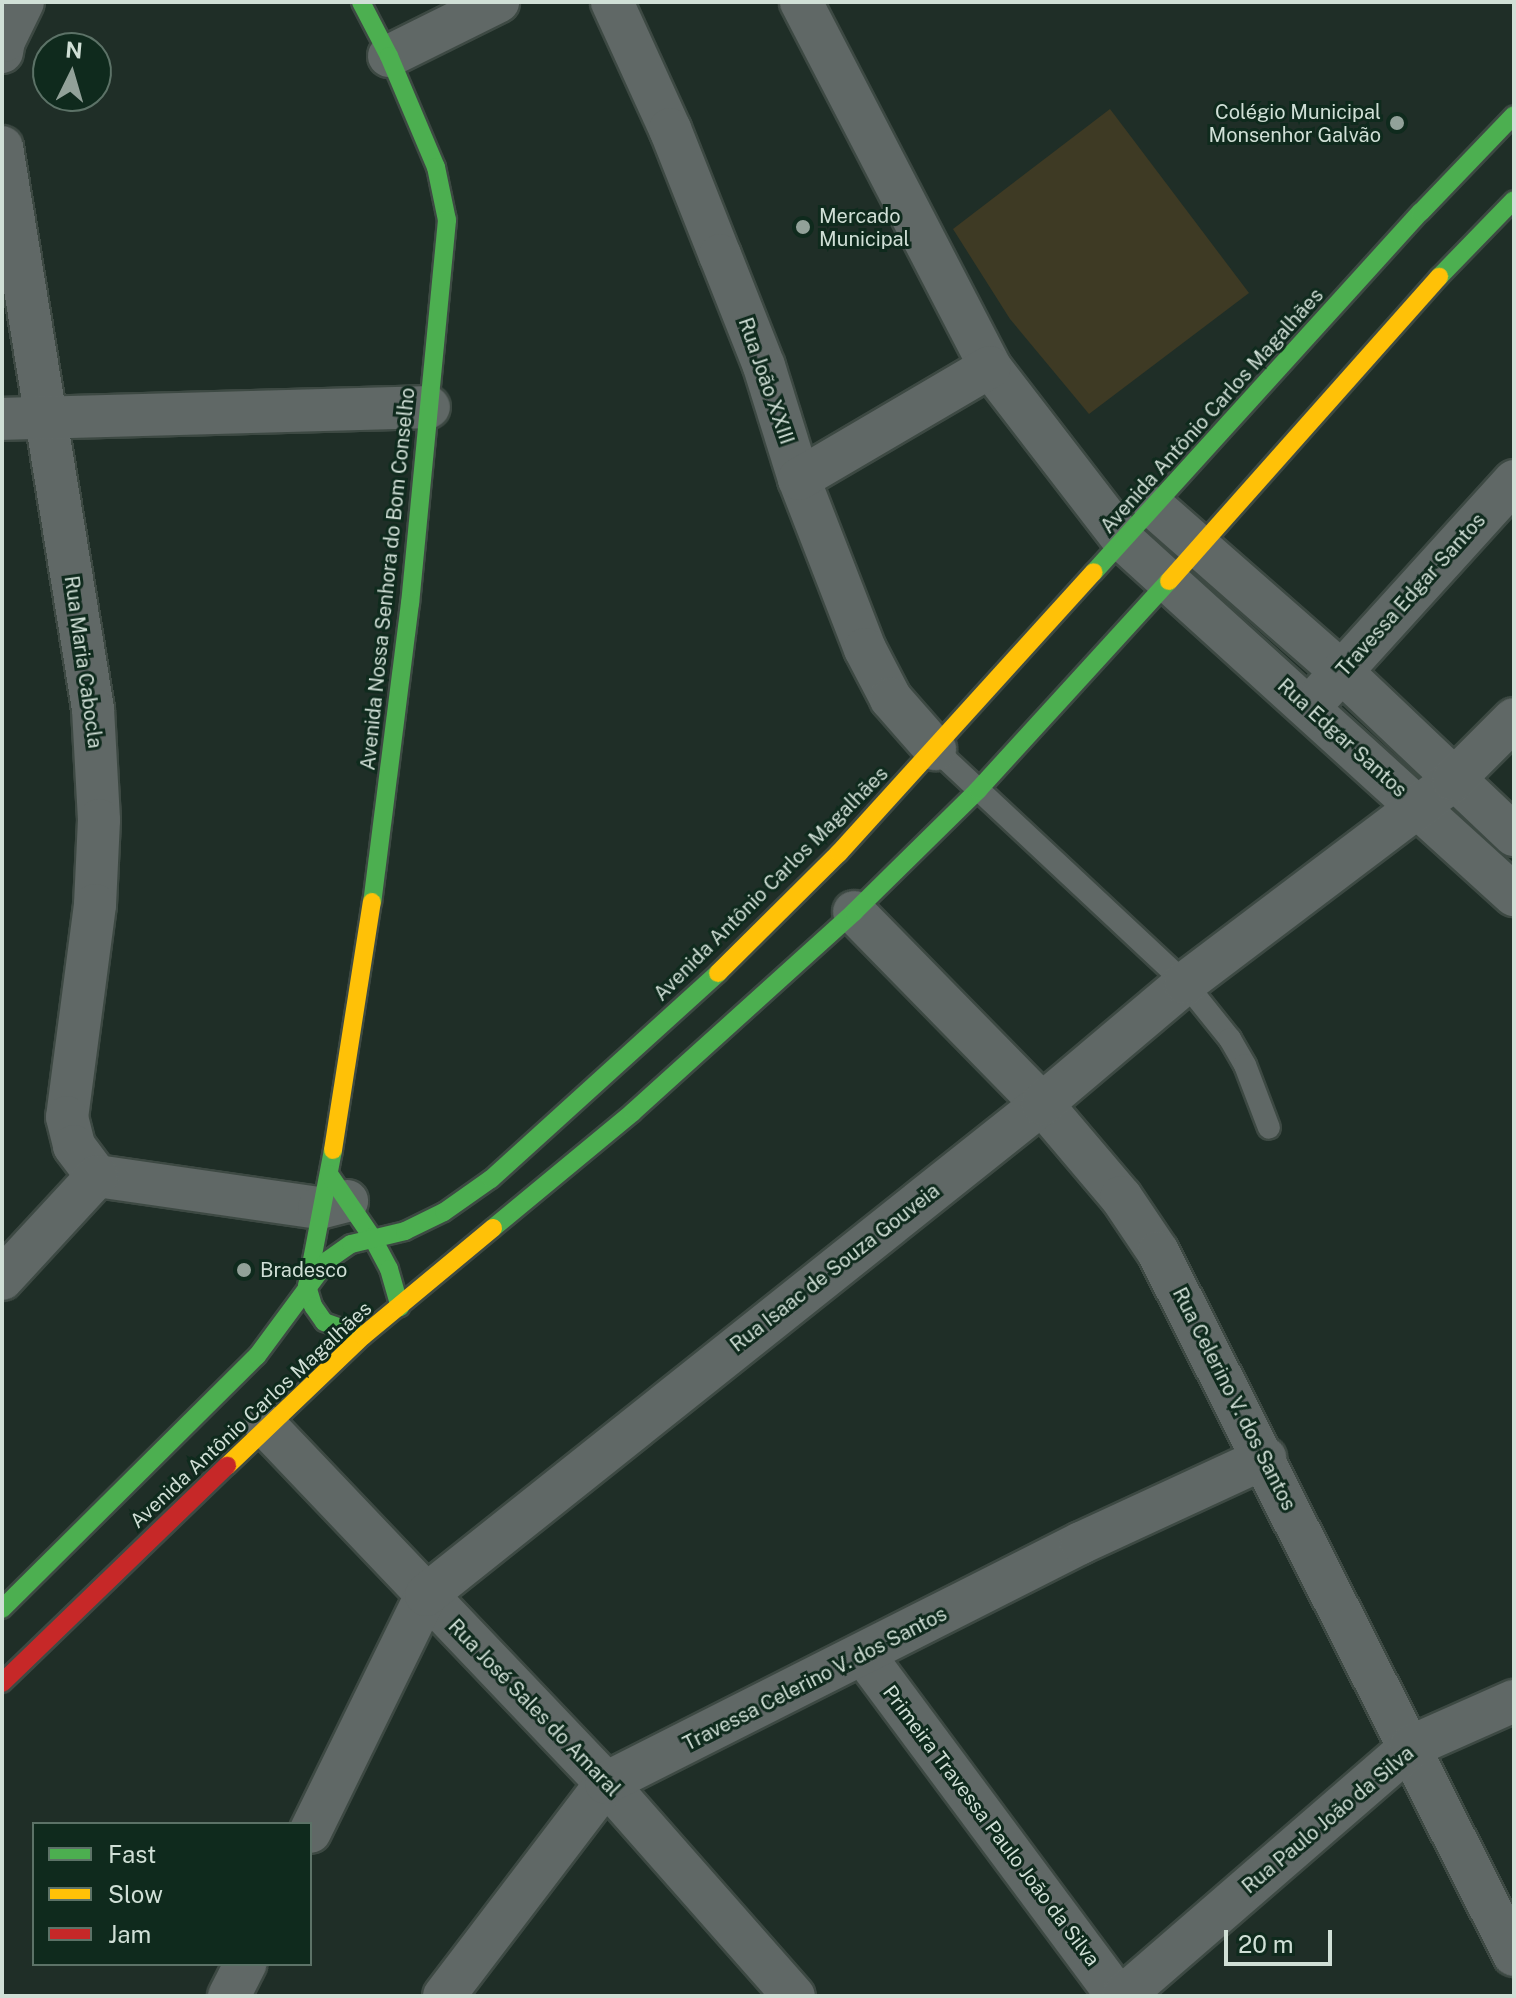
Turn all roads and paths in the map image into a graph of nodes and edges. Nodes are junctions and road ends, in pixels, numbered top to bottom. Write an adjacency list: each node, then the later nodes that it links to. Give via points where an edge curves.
1 (23, 2): 6 (street)
2 (361, 2): 7 (main road, Avenida Nossa Senhora do Bom Conselho)
3 (498, 2): 7 (street)
4 (612, 2): 15 (street, Rua João XXIII, via 670,129 764,366)
5 (801, 2): 11 (street)
6 (3, 45)
7 (389, 56): 12 (main road, Avenida Nossa Senhora do Bom Conselho, via 436,167 447,220)
8 (1514, 115): 17 (main road, Avenida Antônio Carlos Magalhães)
9 (2, 147): 13 (street, Rua Maria Cabocla)
10 (1514, 200): 19 (main road, Avenida Antônio Carlos Magalhães, via 1420,297)
11 (990, 367): 15 (street); 18 (street)
12 (429, 407): 13 (street); 35 (main road, Avenida Nossa Senhora do Bom Conselho, via 410,603)
13 (44, 418): 14 (street); 34 (street, Rua Maria Cabocla, via 93,709 97,764 95,905 67,1117 74,1146)
14 (2, 419)
15 (799, 479): 24 (street, Rua João XXIII, via 880,682)
16 (1514, 481): 21 (street, Travessa Edgar Santos)
17 (1155, 508): 18 (main road, Avenida Antônio Carlos Magalhães); 19 (street)
18 (1124, 541): 20 (street, Rua Edgar Santos); 24 (main road, Avenida Antônio Carlos Magalhães)
19 (1201, 546): 20 (main road, Avenida Antônio Carlos Magalhães); 21 (street)
20 (1167, 584): 22 (street, Rua Edgar Santos); 26 (main road, Avenida Antônio Carlos Magalhães)
21 (1342, 672): 22 (street, Travessa Edgar Santos); 25 (street)
22 (1309, 708): 27 (street, Rua Edgar Santos)
23 (1514, 719): 25 (street, Rua Isaac de Souza Gouveia)
24 (935, 749): 26 (lane); 36 (main road, Avenida Antônio Carlos Magalhães, via 706,985 491,1179 444,1212 405,1231)
25 (1453, 780): 27 (street, Rua Isaac de Souza Gouveia); 28 (street)
26 (978, 790): 30 (main road, Avenida Antônio Carlos Magalhães); 31 (lane)
27 (1416, 805): 29 (street, Rua Edgar Santos); 31 (street, Rua Isaac de Souza Gouveia)
28 (1514, 835)
29 (1514, 895)
30 (854, 912): 32 (street, Rua Celerino V. dos Santos); 39 (main road, Avenida Antônio Carlos Magalhães, via 633,1112)
31 (1185, 983): 32 (street, Rua Isaac de Souza Gouveia); 33 (lane, via 1237,1052)
32 (1042, 1104): 42 (street, Rua Celerino V. dos Santos, via 1121,1197 1158,1252); 43 (street, Rua Isaac de Souza Gouveia)
33 (1269, 1128)
34 (97, 1176): 35 (street); 37 (street)
35 (332, 1194): 36 (main road); 38 (main road, Avenida Nossa Senhora do Bom Conselho)
36 (372, 1237): 38 (main road, Avenida Antônio Carlos Magalhães, via 328,1260); 39 (main road)
37 (2, 1279)
38 (307, 1286): 40 (main road, via 324,1322); 44 (main road, Avenida Antônio Carlos Magalhães, via 257,1356)
39 (400, 1307): 40 (main road, Avenida Antônio Carlos Magalhães)
40 (363, 1336): 41 (main road, Avenida Antônio Carlos Magalhães)
41 (266, 1426): 43 (street, Rua José Sales do Amaral); 46 (main road, Avenida Antônio Carlos Magalhães)
42 (1265, 1458): 45 (street, Travessa Celerino V. dos Santos, via 1081,1543); 48 (street, Rua Celerino V. dos Santos)
43 (426, 1595): 49 (street, Rua José Sales do Amaral); 50 (street, Rua Isaac de Souza Gouveia)
44 (2, 1609)
45 (864, 1655): 49 (street, Travessa Celerino V. dos Santos); 56 (street, Primeira Travessa Paulo João da Silva)
46 (2, 1683)
47 (1514, 1701): 48 (street, Rua Paulo João da Silva)
48 (1410, 1747): 51 (street, Rua Celerino V. dos Santos); 56 (street, Rua Paulo João da Silva)
49 (606, 1783): 54 (street, Travessa Celerino V. dos Santos); 55 (street, Rua José Sales do Amaral)
50 (312, 1828)
51 (1514, 1955)
52 (244, 1966): 53 (street)
53 (229, 1996)
54 (444, 1996)
55 (794, 1996)
56 (1120, 1996)

